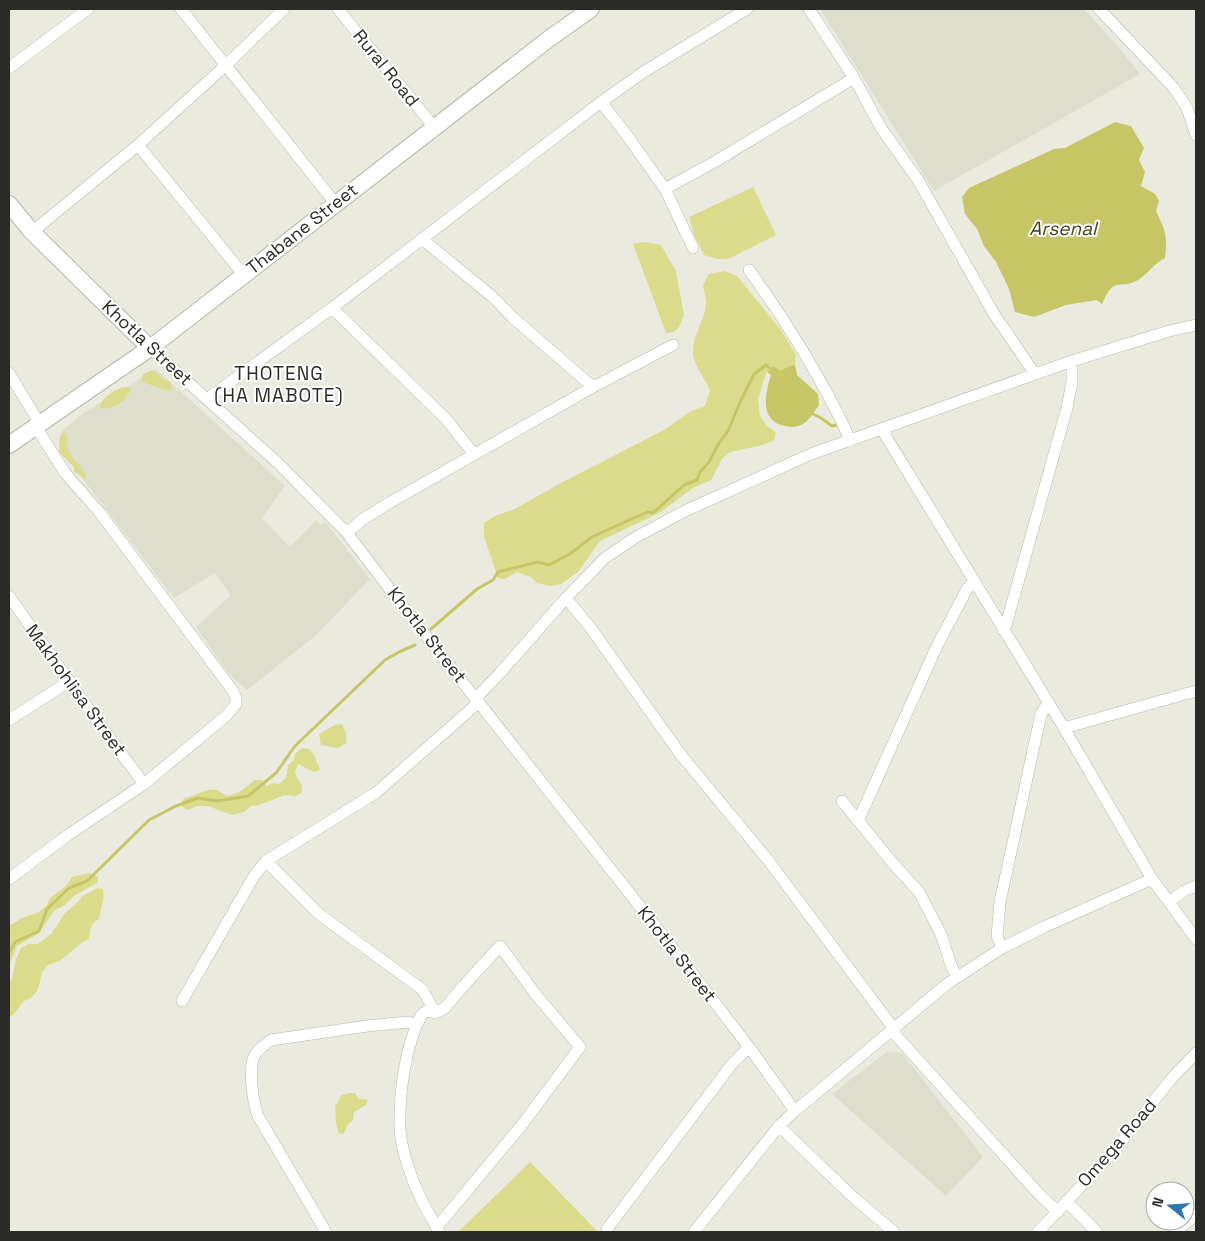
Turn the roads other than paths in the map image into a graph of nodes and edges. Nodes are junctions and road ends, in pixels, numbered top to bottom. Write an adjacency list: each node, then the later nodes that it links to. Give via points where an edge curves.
1 (88, 9): 10 (street)
2 (181, 9): 9 (street)
3 (284, 9): 9 (street)
4 (338, 9): 15 (street, Rural Road)
5 (591, 9): 15 (street, Thabane Street)
6 (747, 9): 13 (street, via 645,71)
7 (809, 9): 11 (street)
8 (1099, 9): 14 (street, via 1174,88)
9 (226, 65): 17 (street); 19 (street)
10 (9, 68)
11 (854, 78): 18 (street); 32 (street, via 881,128 925,192 994,314)
12 (1196, 100): 14 (street)
13 (601, 102): 18 (street); 22 (street)
14 (1188, 108): 16 (street)
15 (434, 127): 19 (street, Thabane Street)
16 (1196, 134)
17 (138, 145): 21 (street); 25 (street)
18 (665, 188): 23 (street)
19 (335, 203): 25 (street, Thabane Street)
20 (9, 204): 21 (street, Khotla Street)
21 (32, 232): 29 (street, Khotla Street)
22 (422, 238): 26 (street); 33 (street)
23 (693, 248)
24 (749, 270): 37 (street, via 810,362 844,424)
25 (244, 274): 29 (street, Thabane Street)
26 (332, 308): 34 (street); 39 (street, via 445,418)
27 (1196, 325): 30 (street)
28 (673, 345): 33 (street)
29 (150, 348): 34 (street, Khotla Street); 35 (street, Thabane Street)
30 (1072, 361): 32 (street); 44 (street, via 1067,408)
31 (9, 373): 35 (street)
32 (1035, 374): 36 (street)
33 (593, 387): 39 (street)
34 (207, 399): 40 (street, Khotla Street, via 280,465)
35 (38, 426): 38 (street, Thabane Street); 51 (street, via 65,473 100,513 236,698 236,704 226,716)
36 (882, 430): 37 (street); 41 (street)
37 (850, 442): 43 (street, via 811,454 636,536 605,558)
38 (9, 445)
39 (474, 454): 40 (street, via 389,503)
40 (347, 533): 47 (street, Khotla Street)
41 (974, 582): 44 (street); 53 (street, via 967,589 937,646)
42 (9, 596): 45 (street, Makhohlisa Street)
43 (566, 598): 47 (street); 65 (street, via 681,756 768,860)
44 (1003, 630): 48 (street)
45 (70, 681): 49 (street); 51 (street, Makhohlisa Street)
46 (1196, 691): 50 (street)
47 (478, 700): 54 (street, via 377,792); 66 (street, Khotla Street)
48 (1048, 703): 50 (street); 60 (street, via 1042,714 1002,894 997,936)
49 (9, 720)
50 (1064, 728): 56 (street)
51 (144, 784): 55 (street)
52 (842, 801): 53 (street)
53 (858, 821): 61 (street, via 919,892)
54 (266, 861): 62 (street, via 254,876); 63 (street, via 319,914 422,990)
55 (9, 879)
56 (1152, 879): 58 (street); 60 (street)
57 (1196, 886): 58 (street)
58 (1169, 902): 59 (street)
59 (1196, 939)
60 (1002, 948): 61 (street)
61 (958, 977): 65 (street)
62 (182, 1001)
63 (435, 1013): 64 (street, via 428,1011 422,1014); 74 (street, via 445,1008 500,946 580,1047)
64 (416, 1024): 74 (street, via 404,1073 400,1130 417,1191); 75 (street, via 350,1028 272,1040 254,1054 252,1098 258,1116)
65 (893, 1030): 68 (street); 71 (street)
66 (749, 1047): 68 (street, Khotla Street); 73 (street, via 732,1064)
67 (1196, 1053): 70 (street, Omega Road, via 1114,1151)
68 (795, 1111): 69 (street)
69 (780, 1126): 76 (street); 77 (street)
70 (1066, 1201): 71 (street, Omega Road); 79 (street)
71 (1058, 1212): 78 (street, Omega Road)
72 (1196, 1215): 80 (street)
73 (607, 1229)
74 (438, 1230)
75 (326, 1232)
76 (694, 1232)
77 (894, 1232)
78 (1038, 1232)
79 (1097, 1232)
80 (1175, 1232)

